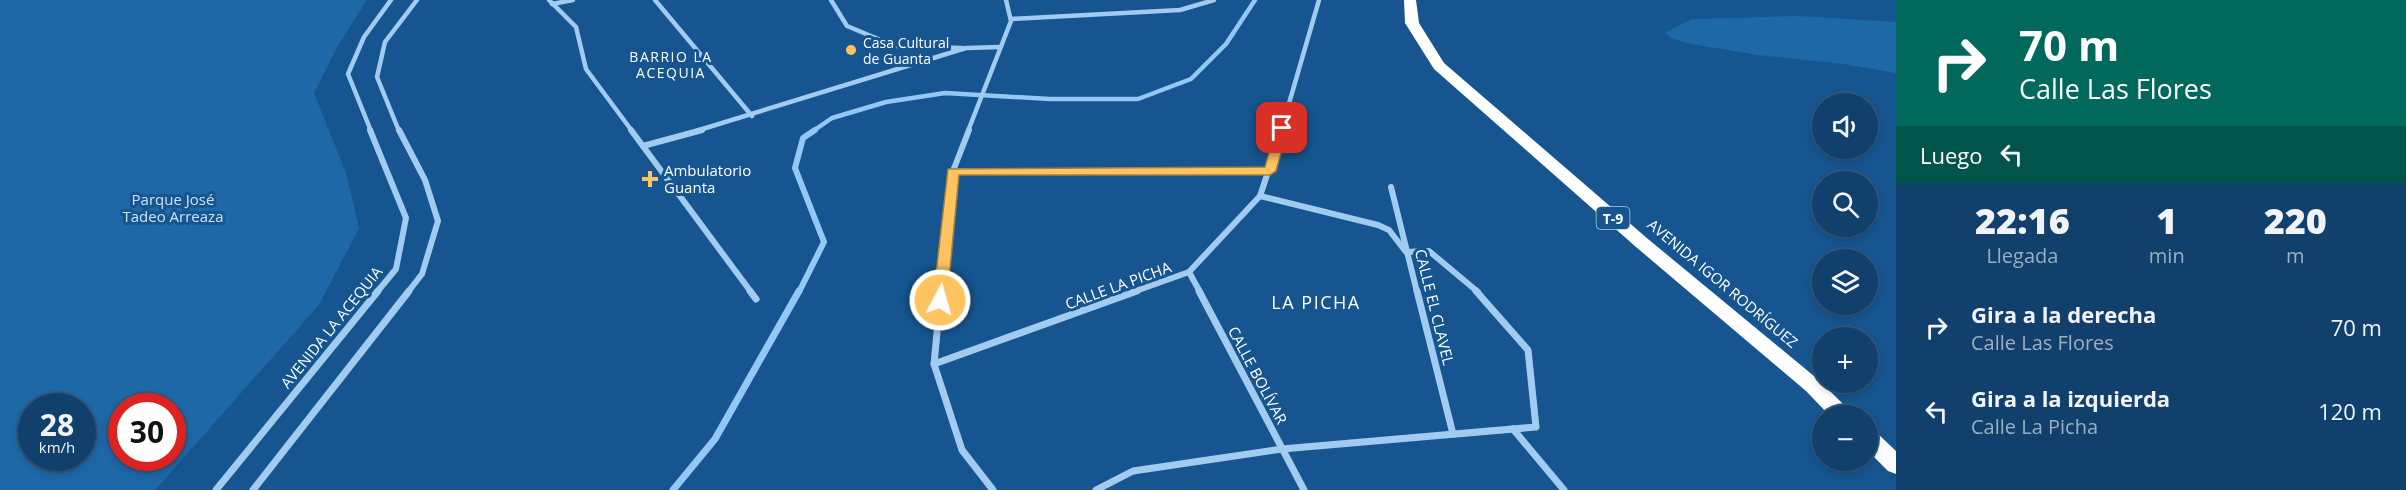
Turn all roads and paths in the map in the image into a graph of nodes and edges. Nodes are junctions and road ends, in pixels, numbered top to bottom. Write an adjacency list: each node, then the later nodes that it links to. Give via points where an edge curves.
1 (391, 0): 30 (street, AVENIDA LA ACEQUIA, via 363,37 348,74 406,218 396,269)
2 (417, 0): 31 (street, via 385,42 376,77 425,180 438,221 422,274)
3 (573, 0): 10 (street)
4 (655, 0): 14 (street)
5 (830, 0): 13 (street, via 847,26 895,46)
6 (1006, 0): 11 (street)
7 (1214, 0): 11 (street, via 1180,10)
8 (1319, 0): 17 (street, CALLE LA PICHA)
9 (1410, 0): 24 (highway, AVENIDA IGOR RODRÍGUEZ / T-9, via 1412,22 1439,66)
10 (550, 2): 15 (street, via 576,27 586,69)
11 (1011, 19): 12 (street)
12 (1001, 47): 13 (street); 16 (street)
13 (966, 48): 14 (street)
14 (752, 116): 15 (street)
15 (643, 146): 22 (street)
16 (953, 171): 17 (street); 23 (street)
17 (1270, 171): 19 (street, CALLE LA PICHA)
18 (1391, 187): 20 (street, CALLE EL CLAVEL)
19 (1260, 196): 20 (street, via 1378,225 1389,230); 21 (street, CALLE LA PICHA)
20 (1406, 252): 25 (street, via 1429,251 1474,288 1528,350 1536,427); 26 (street, CALLE EL CLAVEL)
21 (1189, 272): 23 (street, CALLE LA PICHA); 28 (street, CALLE BOLÍVAR)
22 (756, 299)
23 (934, 364): 32 (street, via 962,450)
24 (1833, 405)
25 (1513, 429): 26 (street); 35 (street)
26 (1453, 434): 28 (street)
27 (1878, 448): 29 (highway)
28 (1282, 449): 33 (street, via 1133,471); 34 (street, CALLE BOLÍVAR)
29 (1896, 465)
30 (216, 490)
31 (253, 490)
32 (993, 490)
33 (1096, 490)
34 (1304, 490)
35 (1564, 490)

